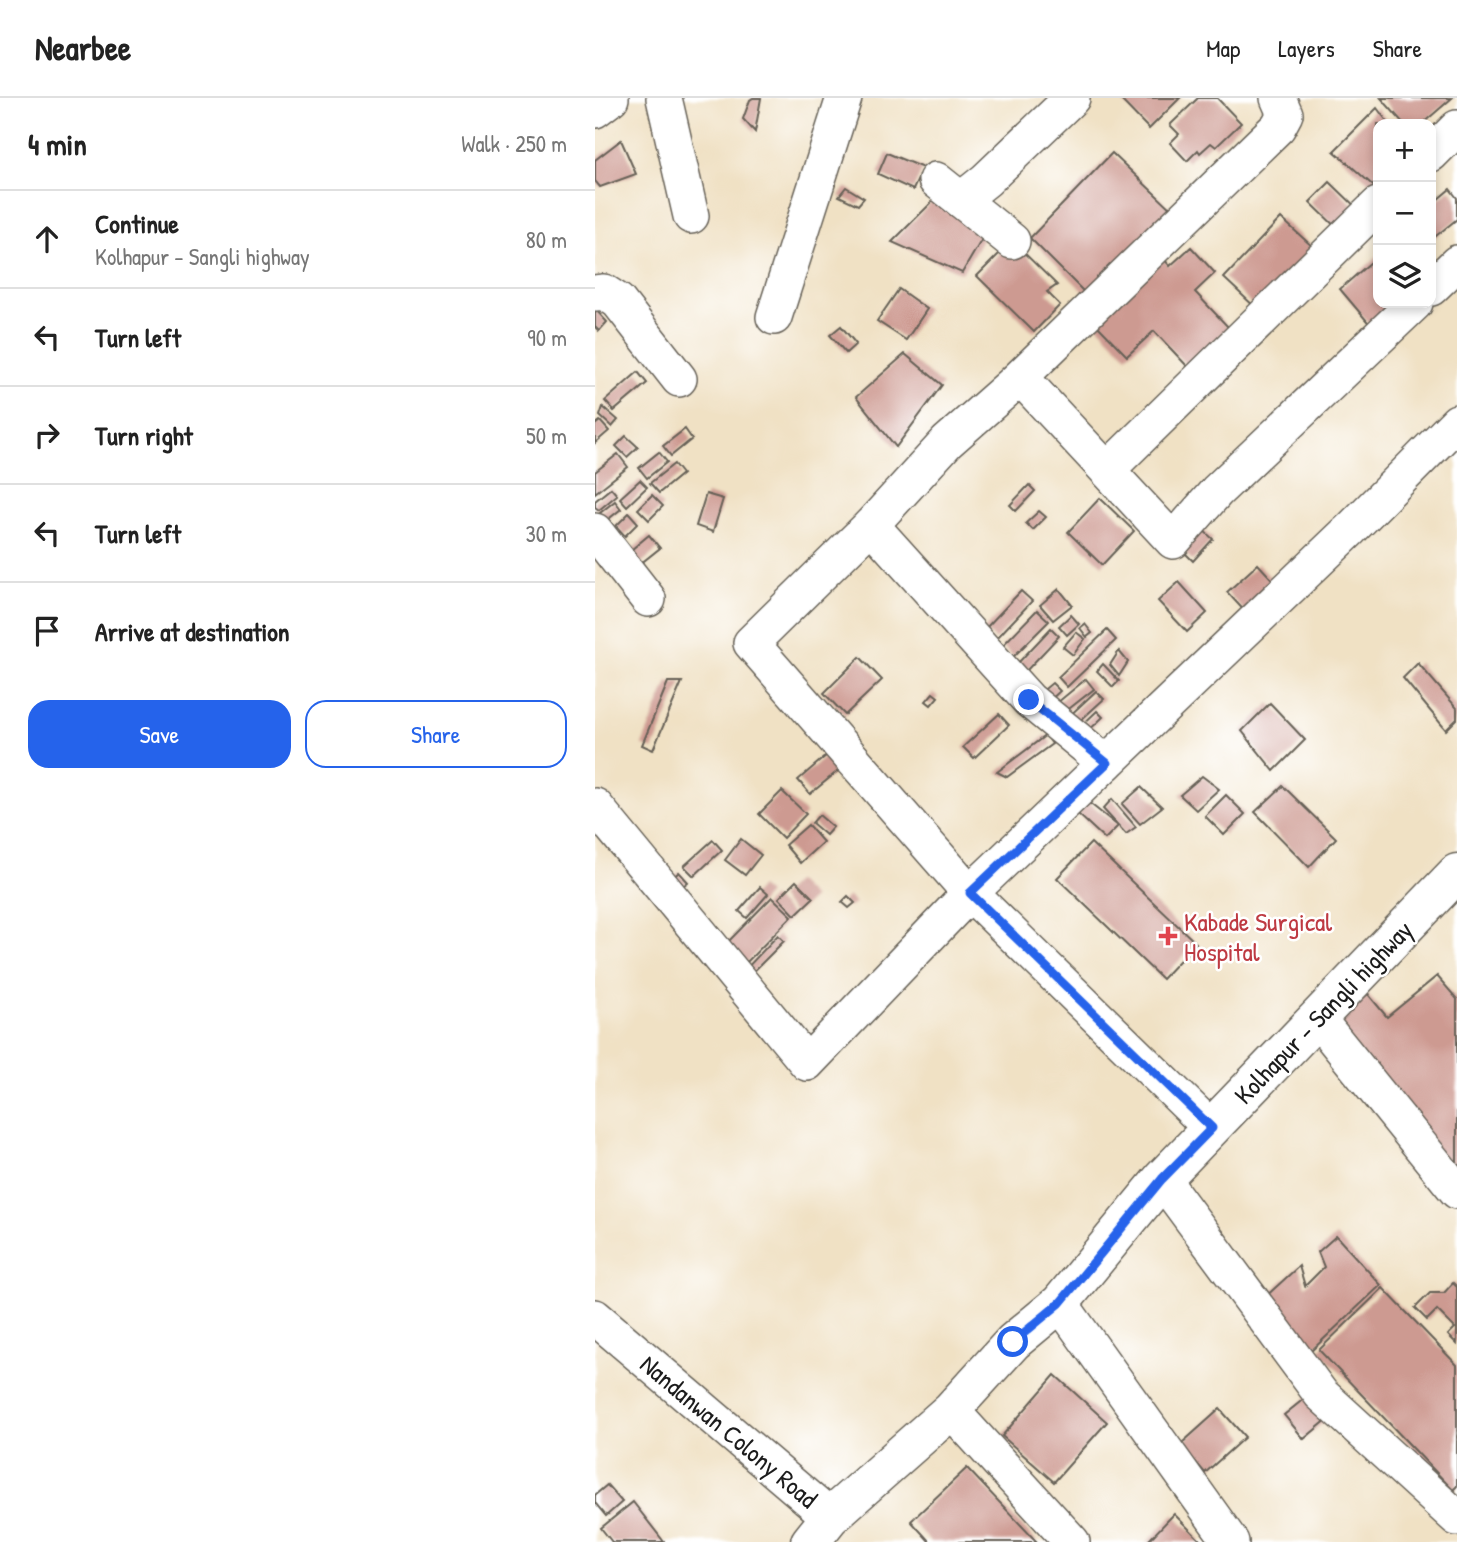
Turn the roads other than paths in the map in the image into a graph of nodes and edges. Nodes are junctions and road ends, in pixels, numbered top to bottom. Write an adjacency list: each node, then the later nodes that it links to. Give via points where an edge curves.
1 (611, 98): 6 (street)
2 (664, 98): 10 (street)
3 (844, 98): 16 (street)
4 (1072, 98): 11 (street, via 986,180 948,190)
5 (1277, 98): 18 (street, via 1285,114 1278,127)
6 (595, 110)
7 (1457, 128): 8 (street)
8 (1436, 148)
9 (1373, 210): 20 (street)
10 (691, 216)
11 (1012, 241)
12 (1457, 263): 13 (street)
13 (1436, 283)
14 (595, 293): 17 (street, via 604,292 618,301)
15 (1410, 308): 20 (street, via 1217,491 1173,541)
16 (774, 317)
17 (679, 379)
18 (1015, 382): 20 (street, via 1022,379); 21 (street, via 947,442)
19 (1457, 422): 24 (street)
20 (1107, 470)
21 (871, 525): 24 (street, via 1029,700); 27 (street, via 751,643)
22 (595, 531): 23 (street)
23 (648, 599)
24 (1107, 763): 27 (street)
25 (595, 806): 27 (street, via 807,1063)
26 (1457, 873): 28 (main road, Kolhapur - Sangli highway)
27 (970, 893): 29 (street)
28 (1317, 1018): 29 (main road, Kolhapur - Sangli highway); 31 (street)
29 (1212, 1128): 30 (main road, Kolhapur - Sangli highway)
30 (1162, 1179): 32 (main road, Kolhapur - Sangli highway); 35 (street, via 1321,1394)
31 (1457, 1191)
32 (1060, 1303): 34 (main road, Kolhapur - Sangli highway, via 1013,1342); 38 (street)
33 (595, 1317): 36 (street, Nandanwan Colony Road)
34 (951, 1410): 36 (main road, Kolhapur - Sangli highway); 37 (street)
35 (1457, 1518)
36 (820, 1530)
37 (1072, 1542)
38 (1231, 1542)

